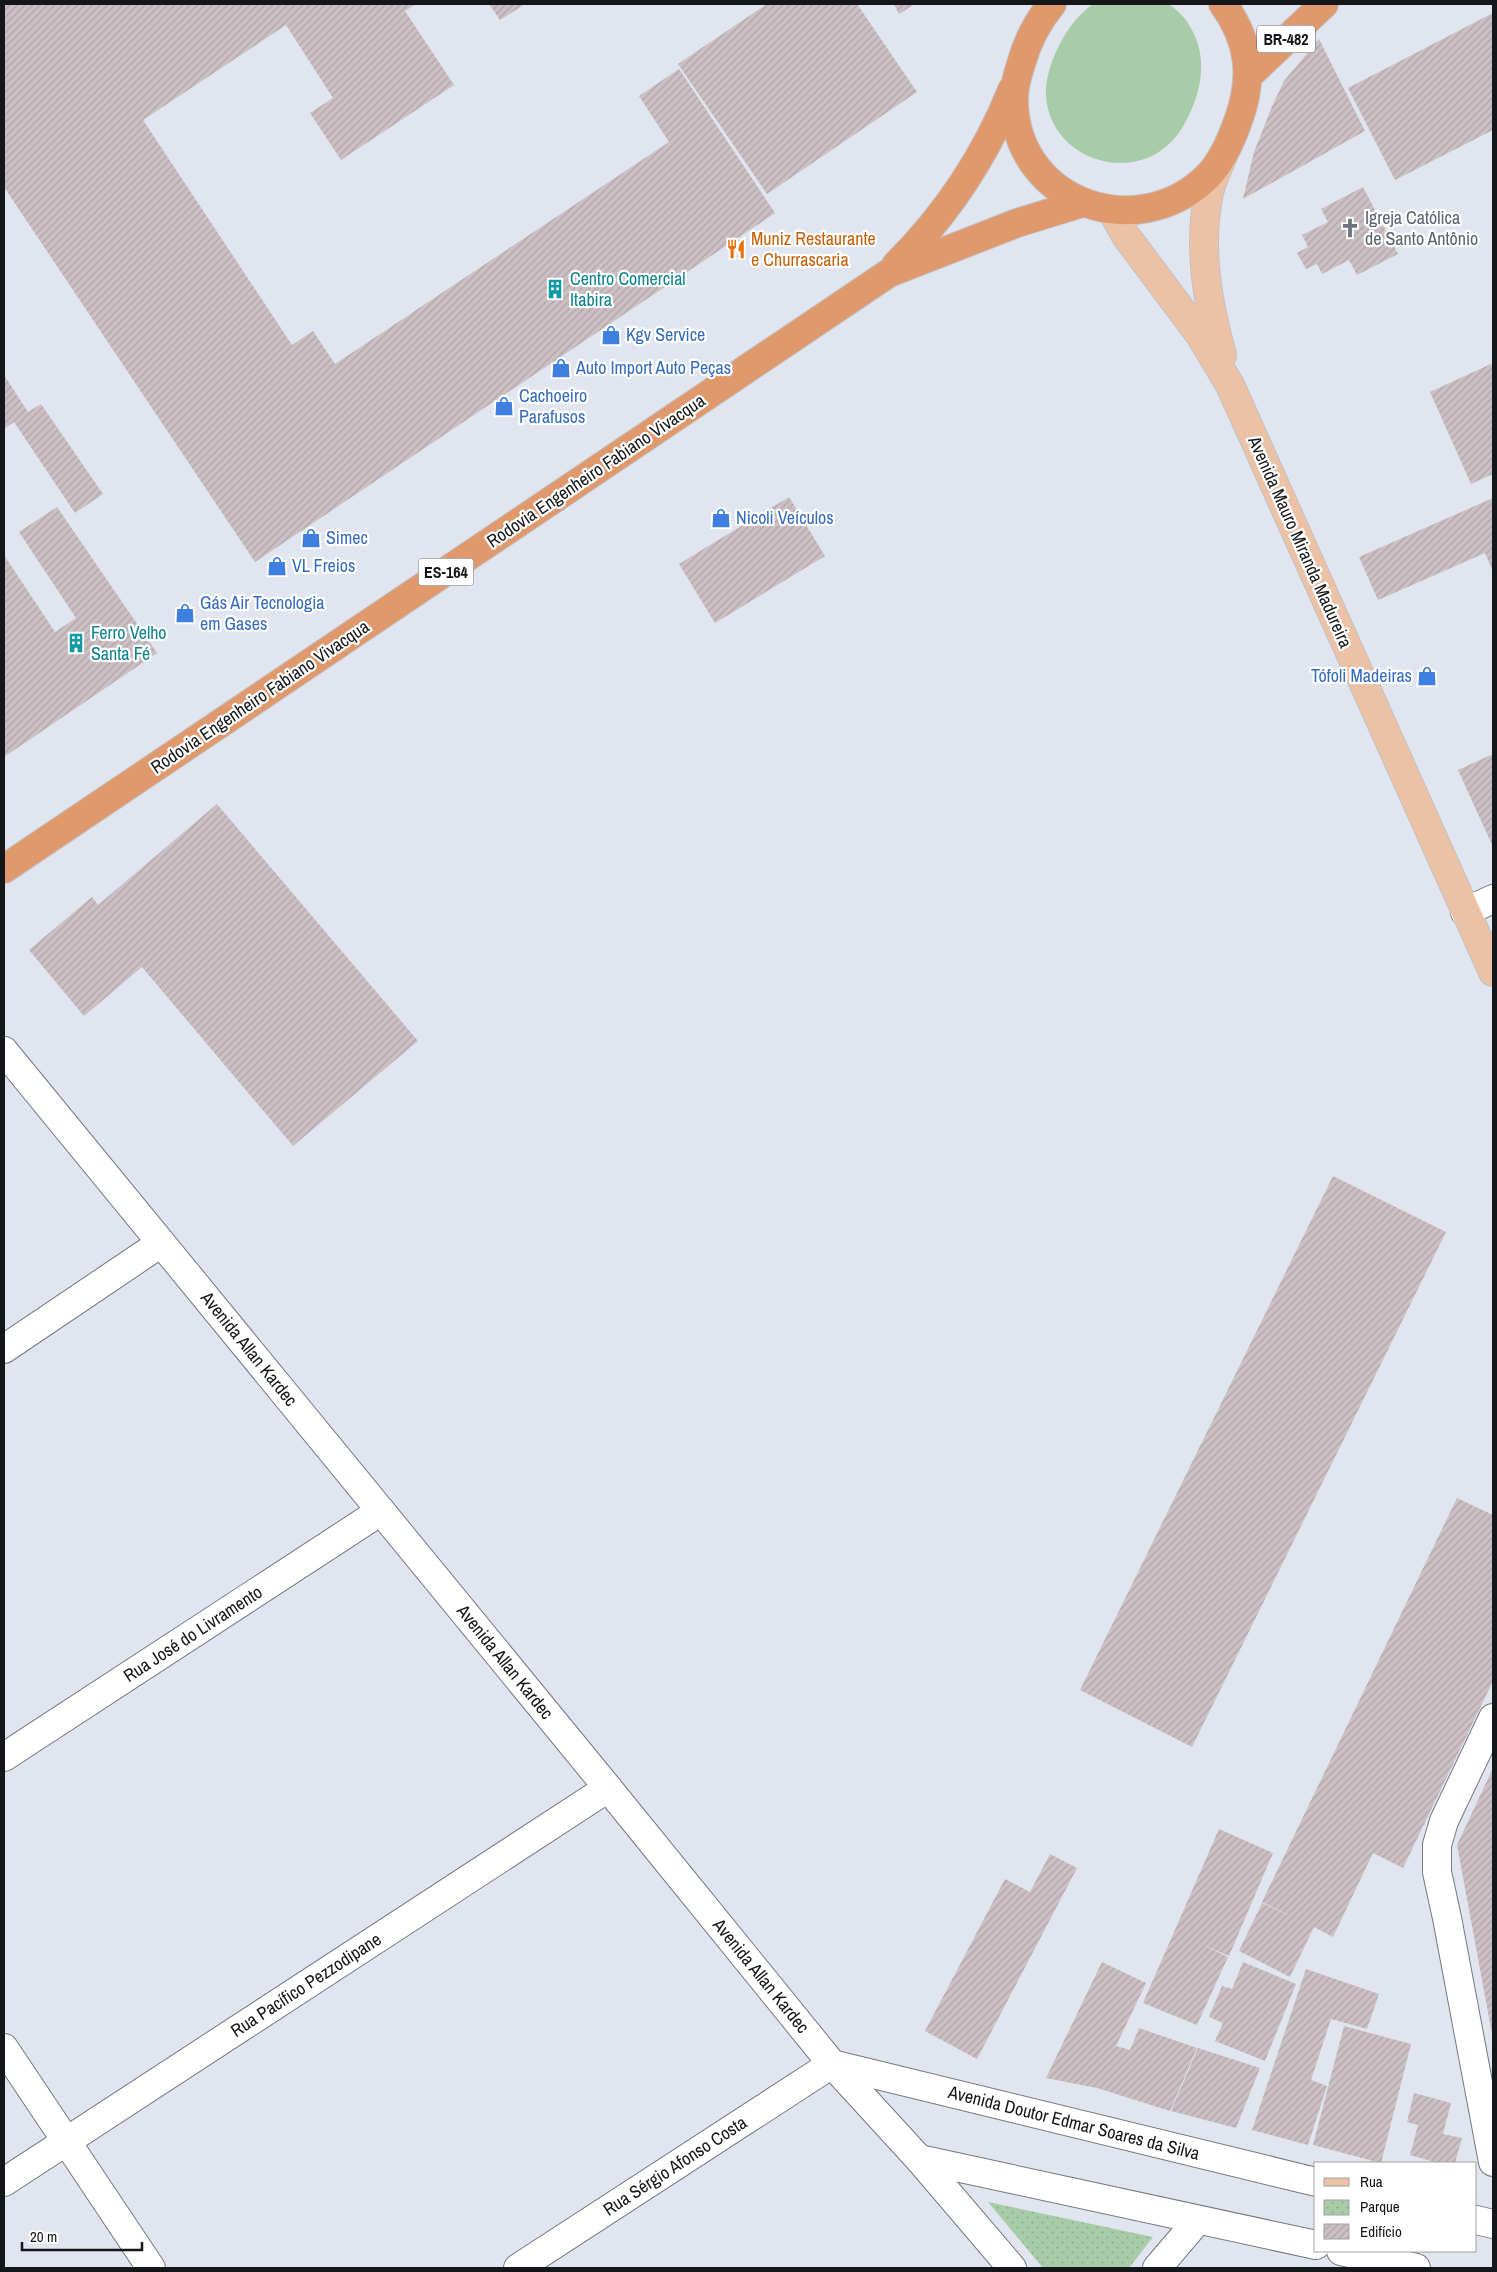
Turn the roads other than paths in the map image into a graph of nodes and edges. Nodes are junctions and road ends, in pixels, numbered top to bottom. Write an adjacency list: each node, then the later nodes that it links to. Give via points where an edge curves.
1 (1032, 4): 5 (street)
2 (1052, 4): 5 (highway, Rodovia Engenheiro Fabiano Vivacqua, via 1033,32)
3 (1223, 4): 6 (highway, via 1245,46)
4 (1324, 4): 6 (highway, BR-482)
5 (1020, 65): 8 (highway, via 1014,104 1020,136 1034,164 1056,186); 10 (highway, Rodovia Engenheiro Fabiano Vivacqua, via 998,123 976,166 921,240)
6 (1249, 75): 7 (highway, via 1240,117)
7 (1223, 156): 9 (highway, via 1208,176 1188,193 1165,205 1139,211); 11 (main road, via 1208,196 1202,242 1212,320)
8 (1082, 203): 9 (highway); 10 (highway, Rodovia Engenheiro Fabiano Vivacqua, via 1016,223)
9 (1112, 211): 11 (main road, via 1126,236 1200,335)
10 (888, 273): 12 (highway, Rodovia Engenheiro Fabiano Vivacqua / ES-164)
11 (1230, 385): 14 (main road, Avenida Mauro Miranda Madureira)
12 (4, 869)
13 (1493, 899): 14 (street)
14 (1465, 912): 15 (main road, Avenida Mauro Miranda Madureira)
15 (1493, 972)
16 (4, 1051): 17 (street, Avenida Allan Kardec)
17 (161, 1242): 18 (street); 19 (street, Avenida Allan Kardec)
18 (4, 1349)
19 (382, 1511): 21 (street, Rua José do Livramento); 22 (street, Avenida Allan Kardec)
20 (1493, 1718): 27 (street, via 1444,1821 1437,1845 1436,1872)
21 (4, 1757)
22 (608, 1788): 24 (street, Avenida Allan Kardec); 25 (street, Rua Pacífico Pezzodipane)
23 (4, 2048): 25 (street)
24 (832, 2064): 26 (street, Avenida Allan Kardec); 29 (street, Avenida Doutor Edmar Soares da Silva); 36 (street, Rua Sérgio Afonso Costa)
25 (67, 2141): 28 (street, Rua Pacífico Pezzodipane); 35 (street)
26 (919, 2159): 30 (street); 37 (street, Avenida Allan Kardec)
27 (1493, 2162)
28 (4, 2182)
29 (1314, 2182)
30 (1198, 2220): 33 (street); 38 (street)
31 (1477, 2220): 32 (street)
32 (1493, 2224)
33 (1314, 2245)
34 (1346, 2252): 39 (street)
35 (151, 2268)
36 (518, 2268)
37 (1012, 2268)
38 (1157, 2268)
39 (1416, 2268)

